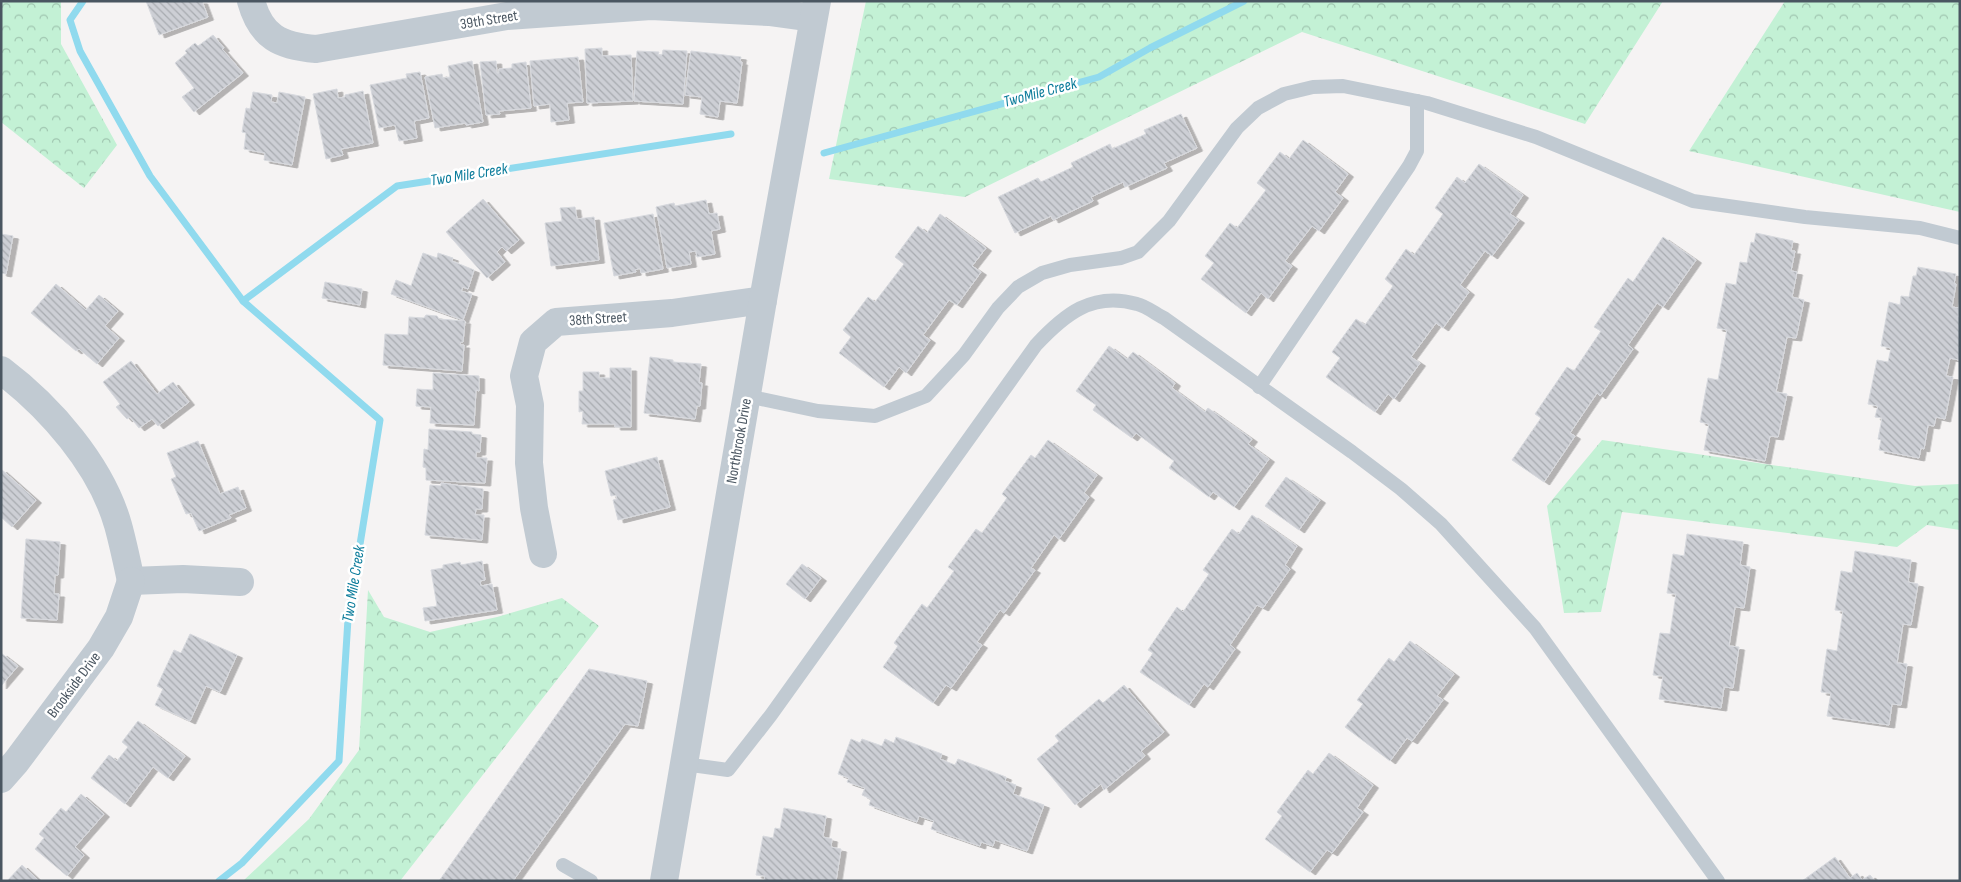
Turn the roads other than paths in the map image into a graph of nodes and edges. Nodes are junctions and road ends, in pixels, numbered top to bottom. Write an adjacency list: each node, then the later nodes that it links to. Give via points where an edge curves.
1 (250, 1): 2 (street, 39th Street, via 258,22 272,38 300,48 316,49 507,16 651,6 769,12)
2 (815, 10): 5 (street, Northbrook Drive)
3 (1417, 101): 4 (lane, via 1536,137 1693,201 1806,217 1920,228); 7 (lane, via 1417,151 1413,159); 8 (lane, via 1342,86 1313,87 1284,94 1258,108 1237,128 1186,199 1150,242 1138,252 1121,258 1070,265 1042,273 1018,287 998,308 964,355 926,396 875,416 818,411)
4 (1960, 238)
5 (763, 300): 8 (street, Northbrook Drive); 9 (street, 38th Street, via 672,313 556,322 533,342 524,376 530,406 529,463)
6 (1, 370): 10 (street, via 18,383 78,446 94,470 118,523)
7 (1258, 387): 12 (lane, via 1164,318 1138,304 1106,300 1076,310 1036,345 771,715 728,770); 17 (lane, via 1359,457 1441,524 1535,628)
8 (747, 396): 12 (street, Northbrook Drive)
9 (543, 554)
10 (131, 581): 11 (street); 13 (street, Brookside Drive, via 119,617 101,648)
11 (240, 582)
12 (684, 764): 16 (street, Northbrook Drive)
13 (1, 779)
14 (563, 865): 15 (lane)
15 (590, 881)
16 (664, 881)
17 (1718, 881)

